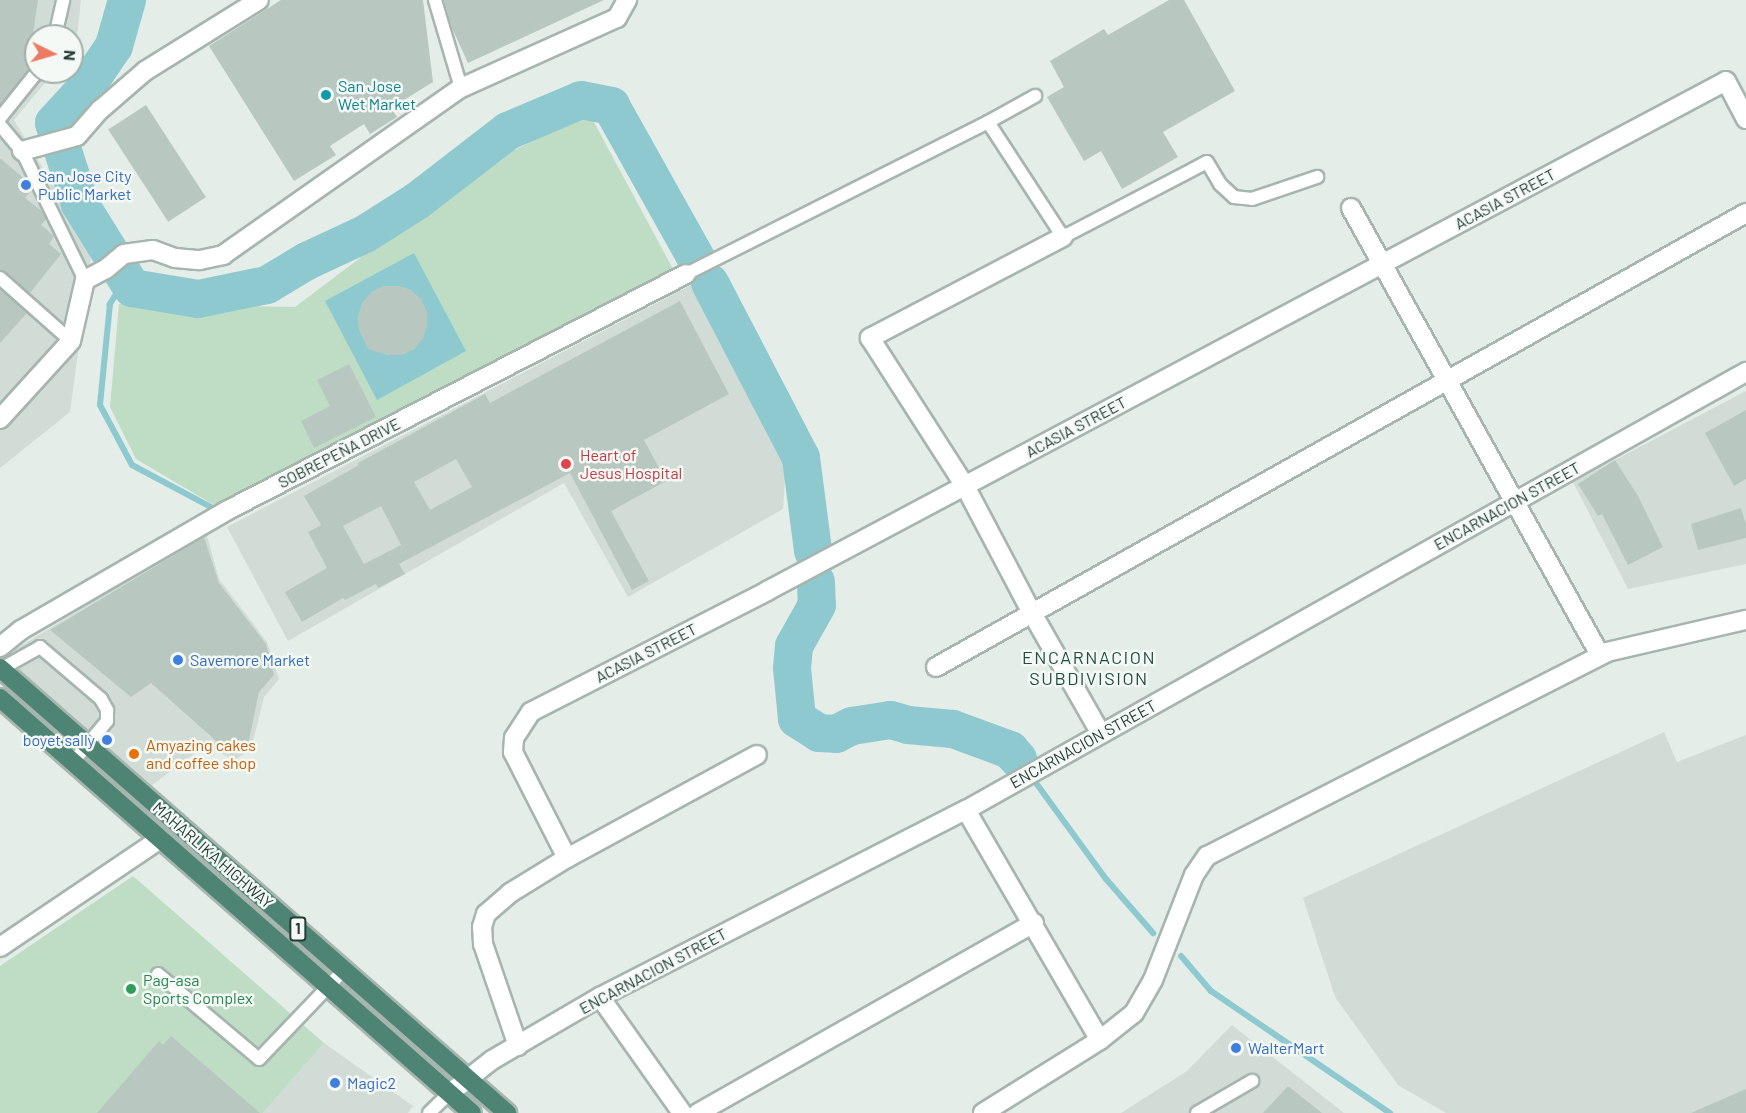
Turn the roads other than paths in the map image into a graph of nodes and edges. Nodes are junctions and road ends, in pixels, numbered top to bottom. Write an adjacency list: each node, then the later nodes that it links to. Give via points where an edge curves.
1 (63, 0): 5 (lane)
2 (259, 0): 13 (street, via 145,71 76,136)
3 (435, 0): 7 (lane)
4 (627, 0): 7 (street, via 617,18)
5 (58, 24)
6 (28, 84): 9 (lane)
7 (461, 88): 21 (street, via 223,255 200,260 175,258 153,250 124,254)
8 (1035, 96): 11 (lane)
9 (0, 118)
10 (1746, 119): 18 (street, ACASIA STREET, via 1726,81)
11 (988, 122): 17 (lane); 19 (lane)
12 (0, 125): 13 (lane)
13 (22, 151): 21 (lane)
14 (1317, 177): 17 (lane, via 1252,199 1234,197 1220,184 1207,162)
15 (1351, 208): 18 (street)
16 (1746, 213): 24 (street)
17 (1062, 237): 26 (street, via 870,338)
18 (1382, 264): 24 (street); 26 (street, ACASIA STREET)
19 (686, 273): 30 (street, SOBREPEÑA DRIVE, via 228,510 21,630)
20 (0, 278): 22 (lane)
21 (85, 280): 22 (street)
22 (70, 341): 25 (street)
23 (1746, 372): 27 (street, ENCARNACION STREET)
24 (1448, 380): 27 (street); 28 (street)
25 (0, 419)
26 (965, 486): 28 (street); 41 (street, ACASIA STREET, via 531,712 514,738 513,752)
27 (1515, 502): 31 (street); 35 (street, ENCARNACION STREET)
28 (1032, 613): 32 (street); 35 (street)
29 (1746, 620): 31 (street)
30 (0, 647)
31 (1600, 655): 48 (street, via 1207,856 1194,875 1147,992 1134,1013)
32 (936, 667)
33 (0, 669): 36 (highway, MAHARLIKA HIGHWAY / 1); 36 (lane, via 40,646 101,699 107,721)
34 (0, 698): 38 (highway, MAHARLIKA HIGHWAY / 1)
35 (1101, 734): 39 (street, ENCARNACION STREET)
36 (88, 746): 38 (lane); 44 (highway, MAHARLIKA HIGHWAY / 1)
37 (757, 755): 41 (street)
38 (73, 762): 40 (highway, MAHARLIKA HIGHWAY / 1)
39 (966, 810): 42 (street); 47 (street, ENCARNACION STREET)
40 (160, 839): 43 (street); 46 (highway, MAHARLIKA HIGHWAY / 1)
41 (567, 858): 49 (street, via 495,904 482,927 483,944)
42 (1034, 923): 48 (street); 57 (street)
43 (0, 947)
44 (344, 970): 46 (lane); 50 (highway, MAHARLIKA HIGHWAY / 1)
45 (158, 974): 46 (lane, via 259,1059)
46 (329, 985): 52 (highway, MAHARLIKA HIGHWAY / 1)
47 (600, 997): 49 (street, ENCARNACION STREET); 56 (street)
48 (1100, 1040): 58 (street)
49 (518, 1047): 50 (street, ENCARNACION STREET)
50 (468, 1078): 52 (street, ENCARNACION STREET); 55 (highway, MAHARLIKA HIGHWAY / 1)
51 (1252, 1081): 59 (lane)
52 (450, 1094): 53 (lane); 54 (highway, MAHARLIKA HIGHWAY / 1)
53 (429, 1113)
54 (472, 1113)
55 (507, 1113)
56 (682, 1113)
57 (698, 1113)
58 (983, 1113)
59 (1197, 1113)

